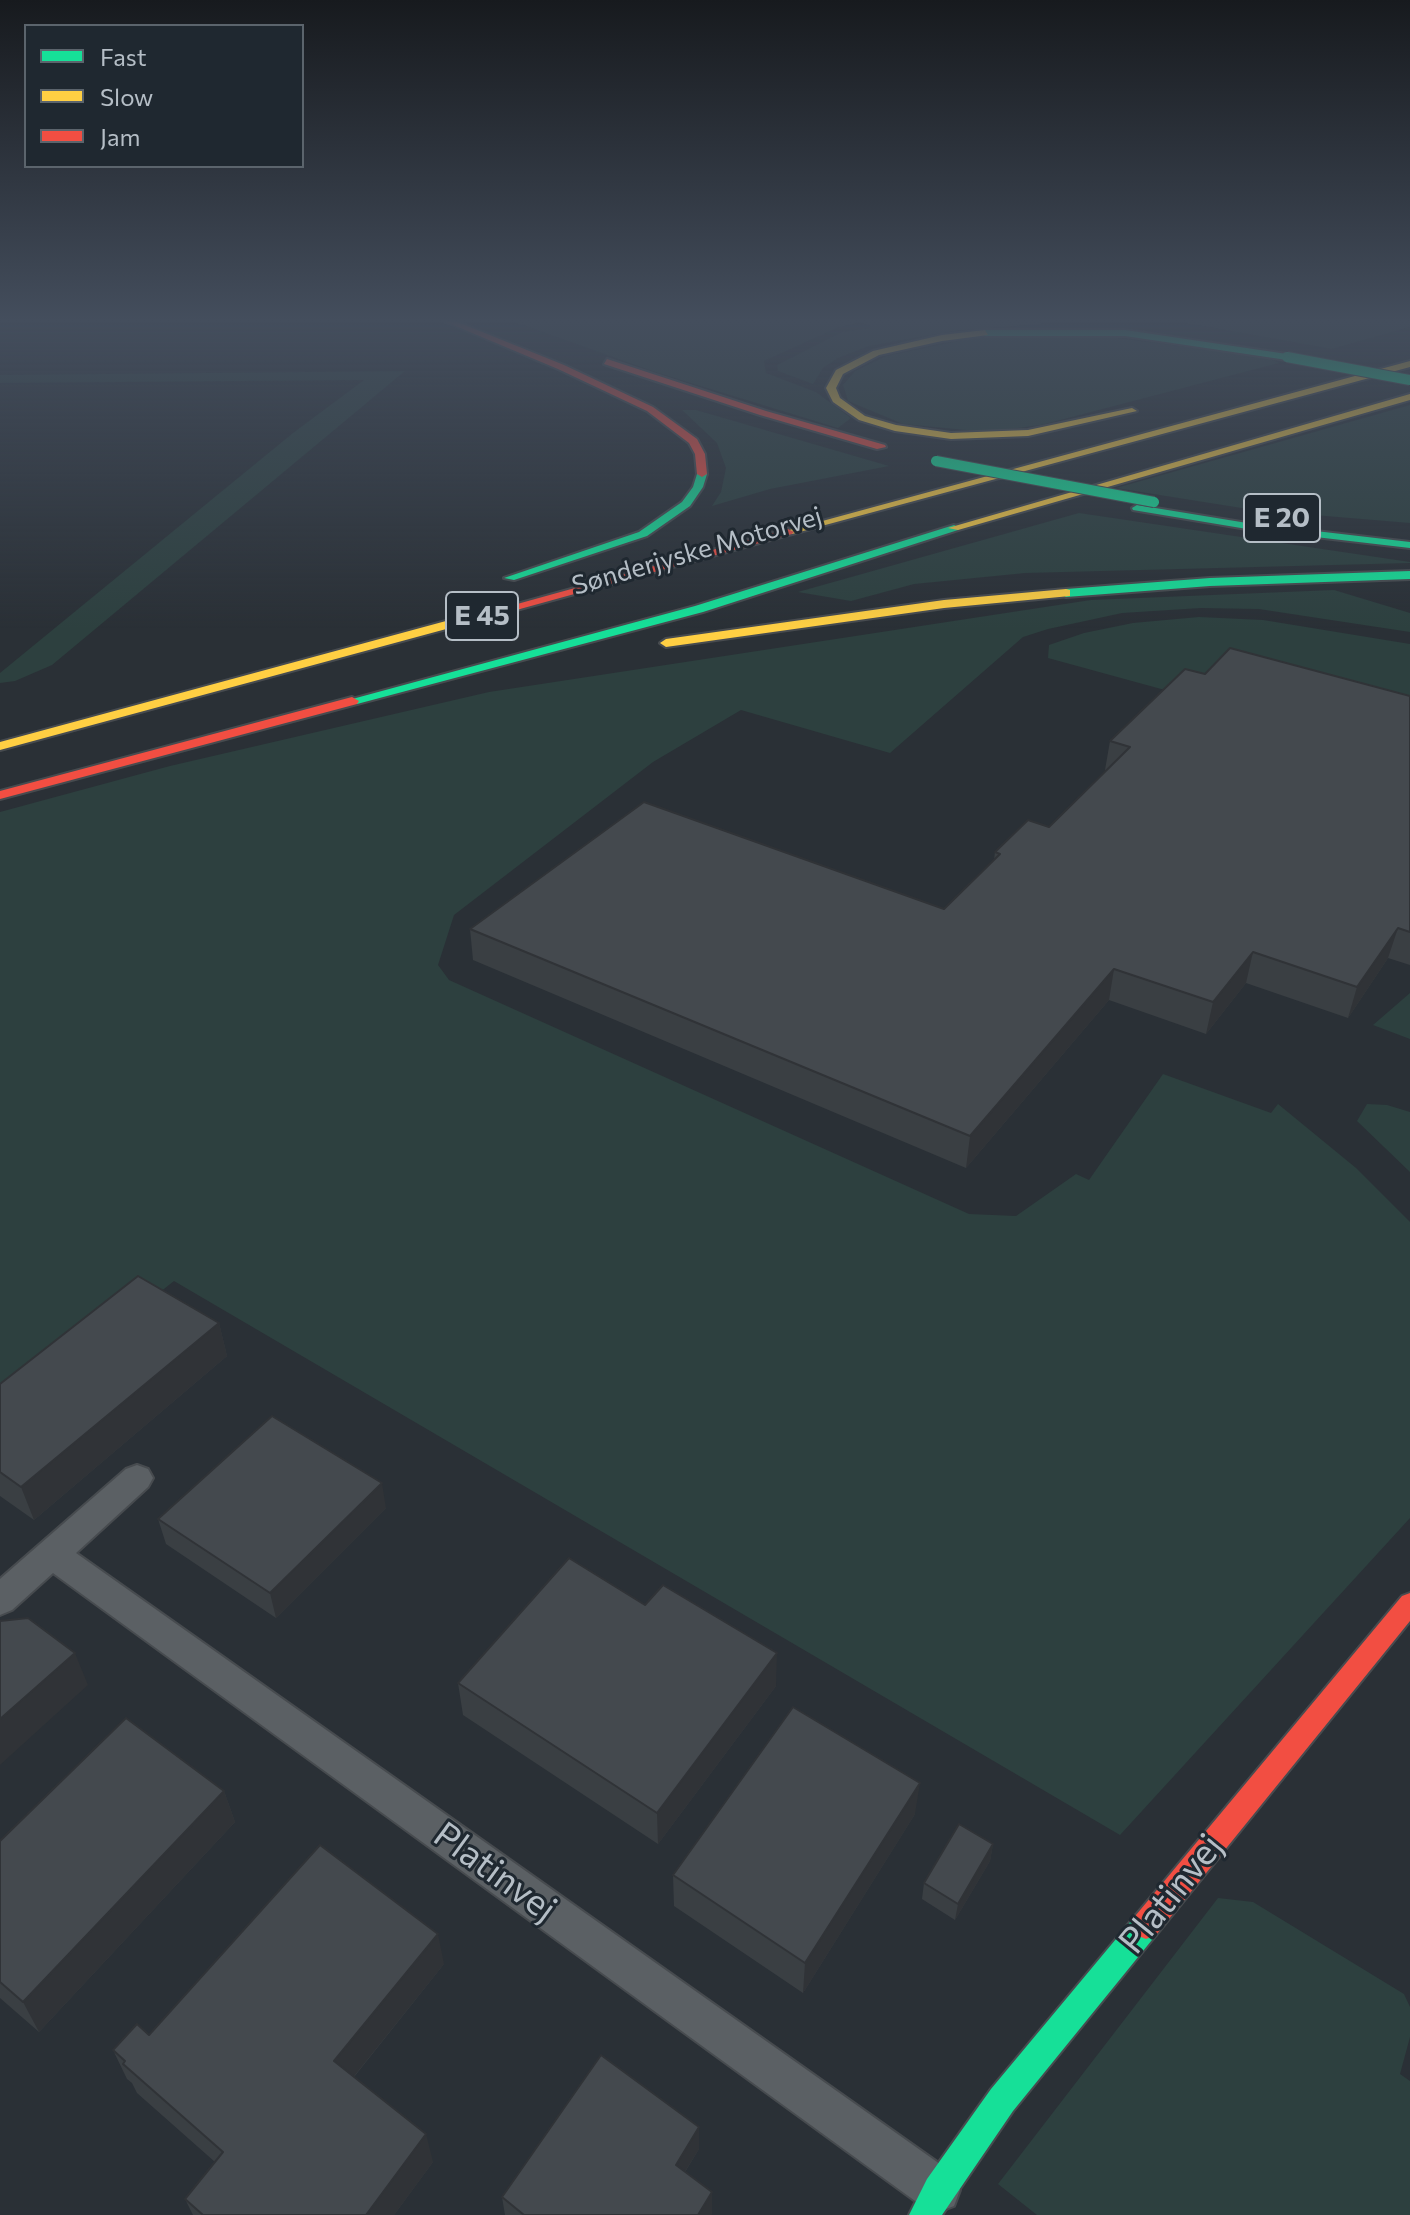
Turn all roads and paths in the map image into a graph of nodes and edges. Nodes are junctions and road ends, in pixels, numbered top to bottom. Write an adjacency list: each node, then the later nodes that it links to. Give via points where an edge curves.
1 (668, 422): 16 (main road, via 693,441 701,457 698,487 686,504 643,534)
2 (796, 422): 9 (main road, via 901,452)
3 (876, 422): 4 (main road, via 951,436 1028,433)
4 (1080, 422)
5 (1098, 422): 9 (main road)
6 (1195, 422): 21 (main road, Sønderjyske Motorvej / E 45)
7 (1257, 422): 11 (main road)
8 (1321, 422): 20 (main road, via 996,515 699,609)
9 (929, 467): 10 (main road, bridge)
10 (1146, 505): 12 (main road, E 20); 13 (main road, via 1247,526)
11 (955, 506)
12 (1410, 528)
13 (1410, 545)
14 (652, 548): 17 (main road)
15 (1410, 575): 18 (main road, via 1210,582 989,600)
16 (494, 583)
17 (338, 635)
18 (644, 647)
19 (598, 655): 20 (main road)
20 (284, 721): 24 (main road)
21 (0, 746)
22 (91, 751): 23 (main road)
23 (0, 777)
24 (0, 795)
25 (137, 1478): 26 (street)
26 (52, 1554): 27 (street); 29 (street, Platinvej)
27 (0, 1600)
28 (1410, 1603): 29 (main road, Platinvej, via 1002,2100)
29 (931, 2203)

